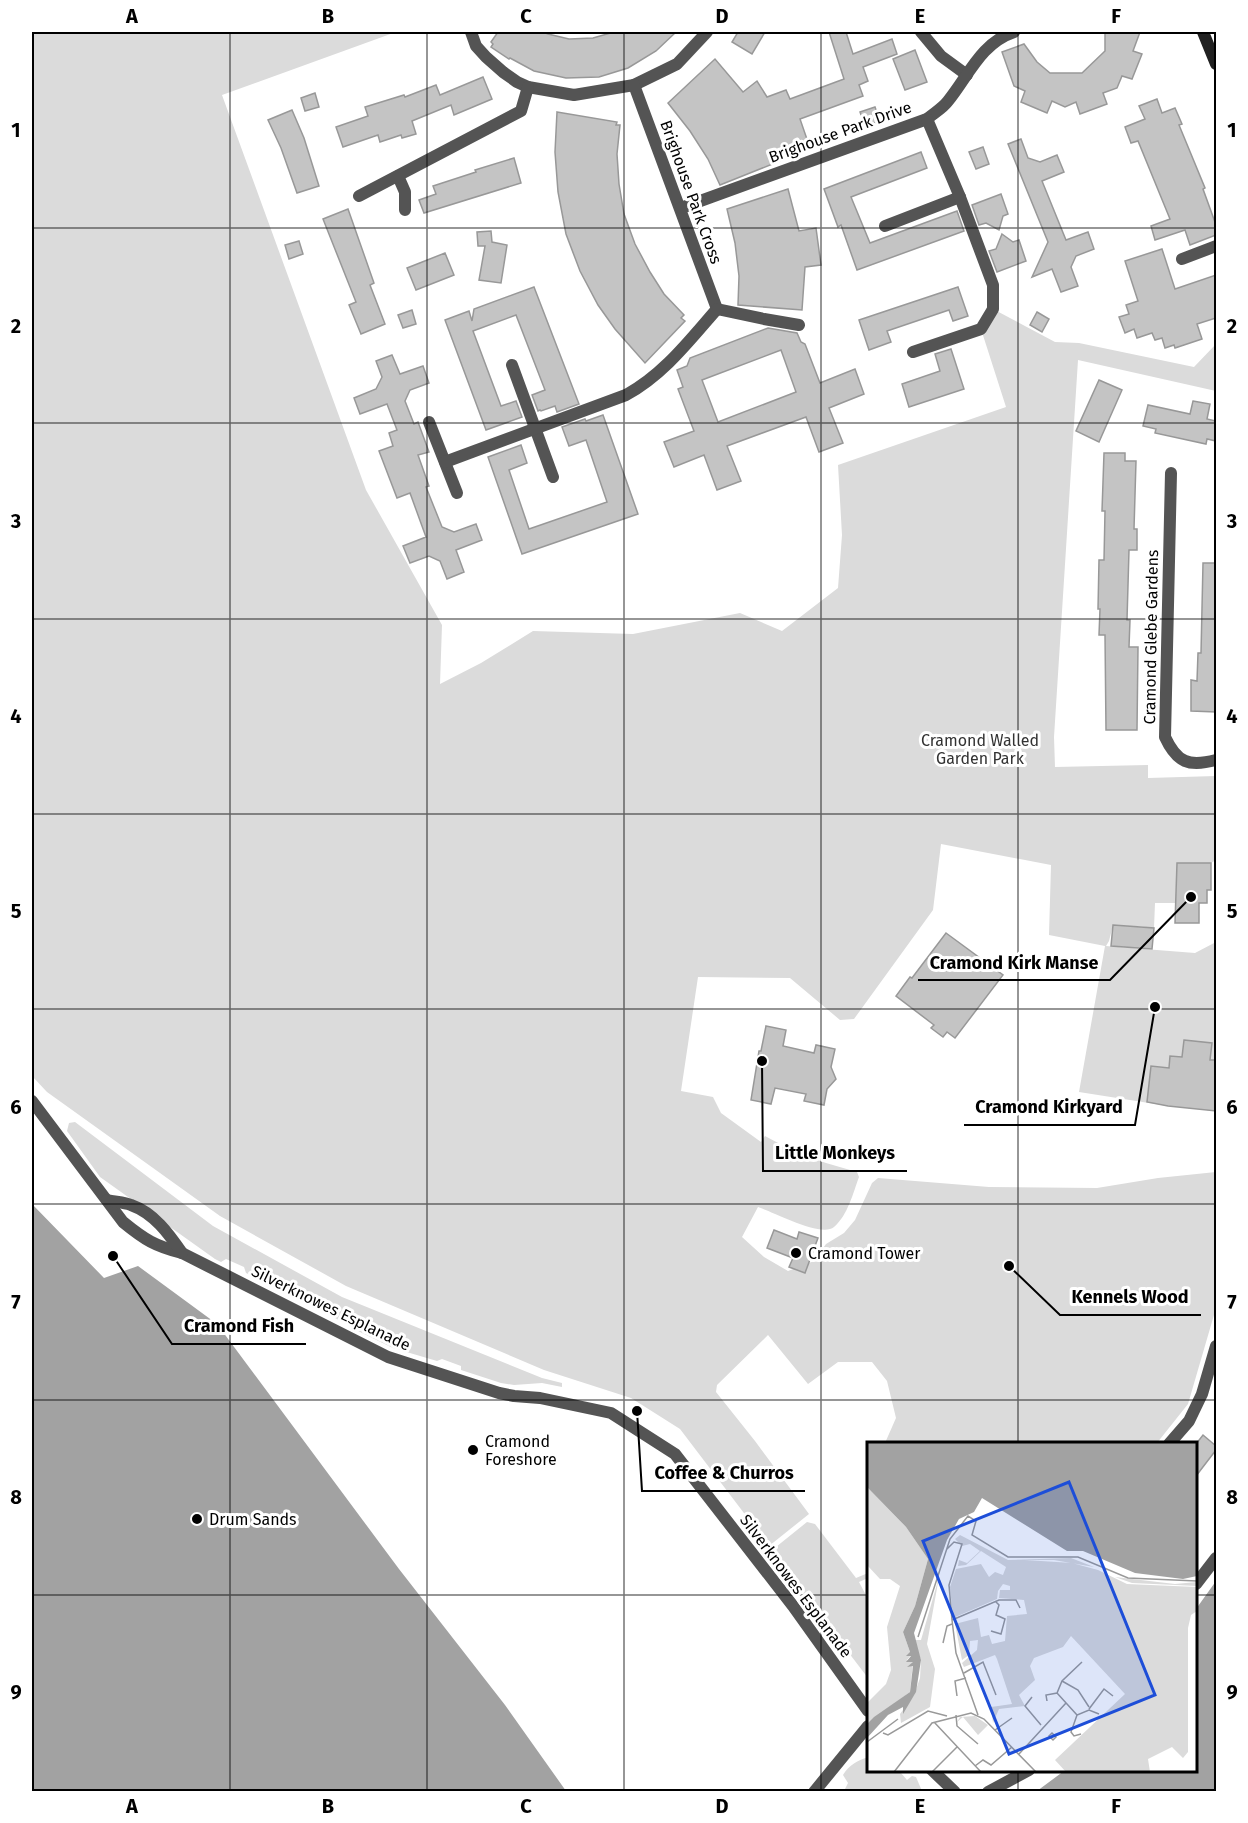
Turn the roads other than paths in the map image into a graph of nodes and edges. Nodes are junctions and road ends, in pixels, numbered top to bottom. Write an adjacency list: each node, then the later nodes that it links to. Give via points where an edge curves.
1 (471, 32): 10 (street, via 486,57)
2 (707, 32): 9 (street, via 677,64)
3 (921, 32): 8 (street, via 941,56)
4 (1014, 32): 8 (street, Brighouse Park Drive, via 983,51)
5 (1203, 32): 6 (street)
6 (1213, 44): 7 (street)
7 (1216, 64)
8 (967, 75): 11 (street, Brighouse Park Drive, via 946,103)
9 (634, 86): 10 (street, via 574,95); 15 (street, Brighouse Park Cross)
10 (528, 87): 12 (street, via 521,111)
11 (927, 119): 14 (street); 15 (street, Brighouse Park Drive)
12 (398, 176): 13 (street); 16 (street, via 405,192)
13 (359, 196)
14 (960, 197): 17 (street); 22 (street, via 993,285 993,309 981,329)
15 (681, 208): 20 (street, Brighouse Park Cross)
16 (405, 210)
17 (885, 226)
18 (1216, 246): 19 (street)
19 (1182, 259)
20 (717, 309): 21 (street); 25 (street, via 644,385)
21 (799, 325)
22 (913, 352)
23 (513, 365): 25 (street)
24 (429, 422): 26 (street)
25 (536, 428): 26 (street); 28 (street)
26 (445, 462): 29 (street)
27 (1171, 474): 30 (street, Cramond Glebe Gardens, via 1165,737 1173,753 1188,762)
28 (553, 477)
29 (457, 493)
30 (1216, 760)
31 (32, 1101): 32 (street, Silverknowes Esplanade)
32 (107, 1200): 33 (street, Silverknowes Esplanade, via 123,1222 140,1236); 33 (street, via 132,1205 153,1219)
33 (182, 1253): 38 (street, Silverknowes Esplanade, via 388,1357 499,1393 611,1413 675,1454 793,1606)
34 (1216, 1346): 35 (street, via 1202,1394 1189,1421)
35 (1170, 1442)
36 (1216, 1558): 37 (street)
37 (1197, 1583)
38 (867, 1710)
39 (867, 1727): 42 (street)
40 (934, 1772): 43 (street)
41 (1027, 1772): 44 (street)
42 (814, 1791)
43 (955, 1791)
44 (988, 1791)

